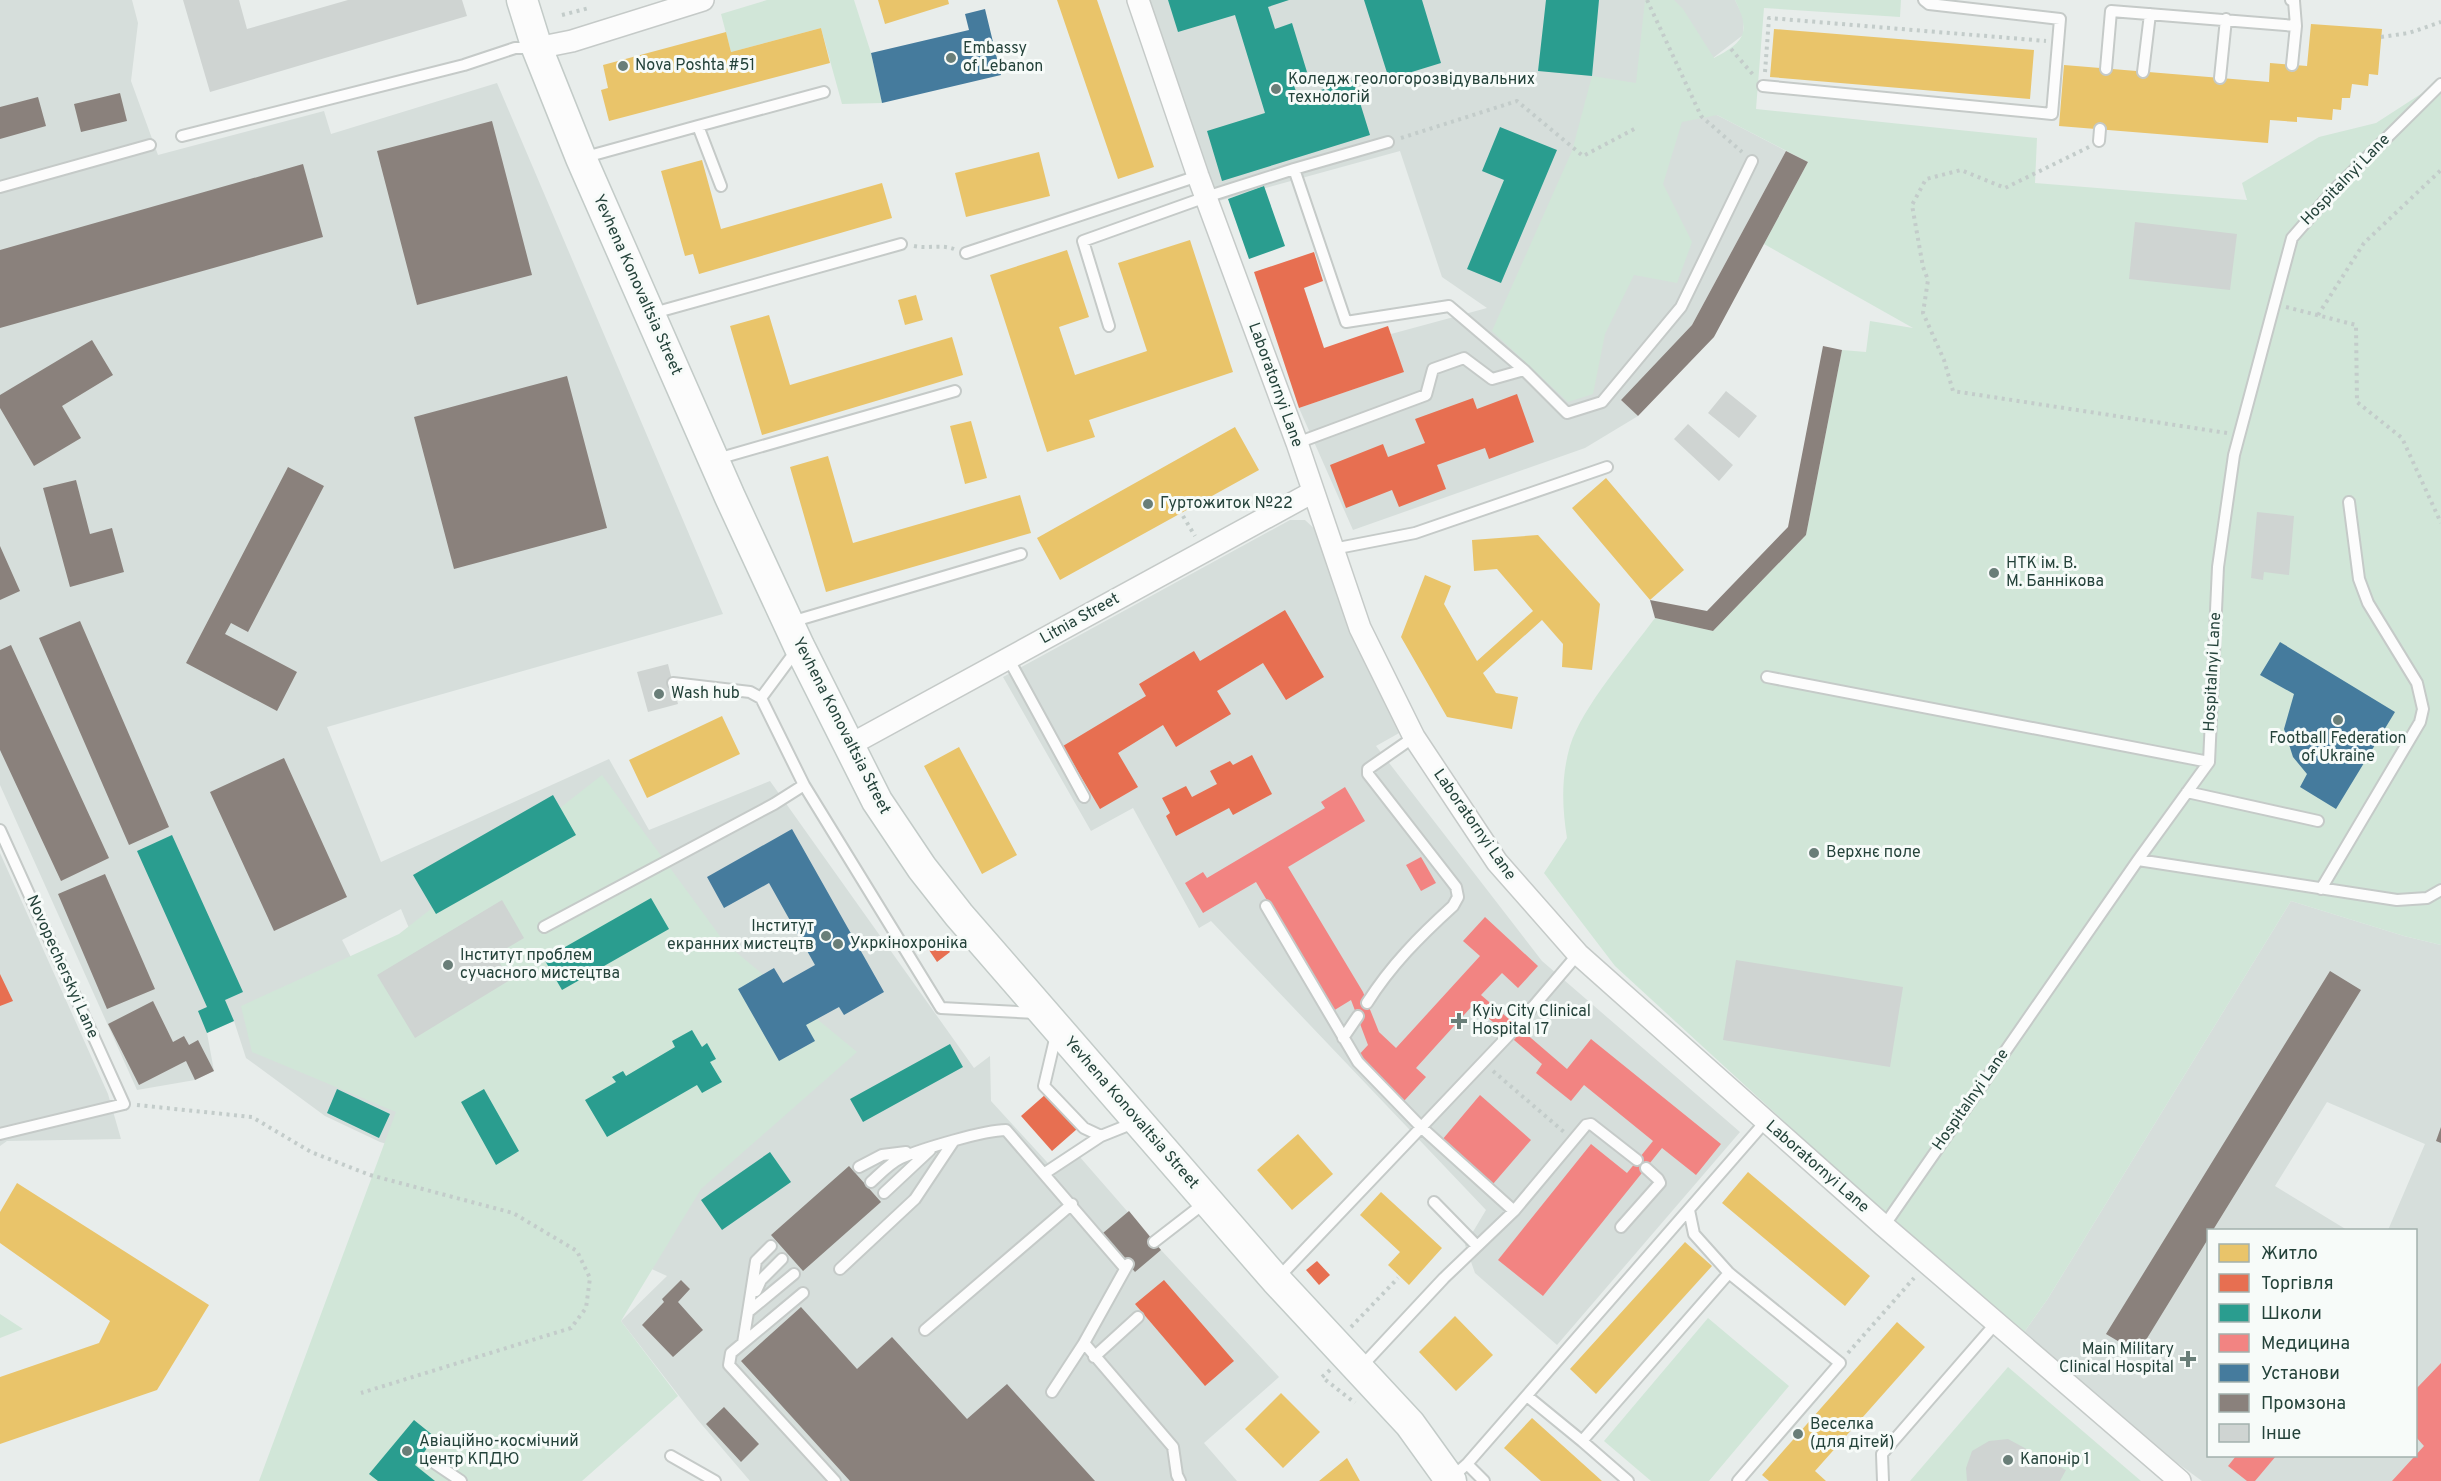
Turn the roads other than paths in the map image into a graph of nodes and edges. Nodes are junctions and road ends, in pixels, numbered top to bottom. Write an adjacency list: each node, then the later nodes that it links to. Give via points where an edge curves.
1 (522, 0): 9 (main road, Yevhena Konovaltsia Street)
2 (703, 0): 9 (street)
3 (1138, 0): 26 (street, Laboratornyi Lane)
4 (1924, 0): 15 (lane, via 1929,4 2060,19 2052,114)
5 (2291, 0): 8 (lane)
6 (2150, 14): 7 (lane); 11 (lane, via 2111,11); 12 (lane)
7 (2226, 19): 8 (lane); 13 (lane)
8 (2296, 26): 10 (lane)
9 (537, 48): 19 (lane, via 515,48 464,65); 23 (main road, Yevhena Konovaltsia Street)
10 (2292, 65)
11 (2106, 69)
12 (2144, 72)
13 (2220, 78)
14 (2441, 84): 50 (lane, Hospitalnyi Lane, via 2333,190 2292,238 2234,455 2218,567)
15 (1763, 86)
16 (824, 92): 17 (lane)
17 (698, 126): 23 (lane); 27 (lane)
18 (2100, 129): 20 (lane)
19 (182, 136)
20 (2099, 141)
21 (1388, 142): 25 (lane)
22 (150, 145): 28 (lane)
23 (581, 158): 32 (main road, Yevhena Konovaltsia Street)
24 (1752, 160): 34 (lane, via 1681,307 1602,402 1567,412)
25 (1294, 169): 29 (lane); 34 (lane, via 1346,322 1449,306)
26 (1198, 176): 29 (street, Laboratornyi Lane); 31 (lane)
27 (721, 186)
28 (0, 187)
29 (1206, 197): 33 (lane, via 1083,240); 36 (street, Laboratornyi Lane)
30 (901, 244): 32 (lane)
31 (966, 253)
32 (650, 314): 37 (main road, Yevhena Konovaltsia Street)
33 (1109, 326)
34 (1524, 370): 36 (lane, via 1492,379 1464,358 1433,369 1426,395)
35 (955, 391): 37 (lane)
36 (1297, 443): 39 (street, Laboratornyi Lane)
37 (714, 460): 43 (main road, Yevhena Konovaltsia Street)
38 (1607, 467): 41 (lane, via 1414,533)
39 (1313, 492): 41 (street, Laboratornyi Lane); 44 (street, Litnia Street)
40 (2349, 502): 57 (lane, via 2359,579 2368,603 2417,683 2423,709 2420,722)
41 (1333, 549): 48 (street, Laboratornyi Lane, via 1360,628)
42 (1021, 554): 43 (lane)
43 (793, 635): 47 (lane); 49 (main road, Yevhena Konovaltsia Street)
44 (1008, 658): 49 (street, Litnia Street); 53 (lane)
45 (1767, 676): 50 (lane)
46 (673, 683): 47 (lane, via 750,692)
47 (761, 698): 51 (lane)
48 (1414, 737): 61 (street, Laboratornyi Lane, via 1497,862); 62 (lane, via 1368,769 1368,774 1456,887 1458,897 1385,975)
49 (848, 746): 64 (main road, Yevhena Konovaltsia Street, via 877,801 922,868)
50 (2209, 762): 52 (lane, Hospitalnyi Lane)
51 (804, 785): 60 (lane); 64 (lane, via 941,1008)
52 (2187, 792): 54 (lane); 56 (lane, Hospitalnyi Lane)
53 (1084, 797)
54 (2318, 821)
55 (0, 830): 69 (lane, Novopecherskyi Lane, via 124,1104)
56 (2138, 860): 57 (lane); 84 (lane, Hospitalnyi Lane)
57 (2321, 889): 58 (lane, via 2397,900 2427,897)
58 (2441, 890)
59 (1266, 906): 65 (lane)
60 (544, 927)
61 (1578, 954): 67 (street, Laboratornyi Lane); 68 (lane)
62 (1367, 1003)
63 (1358, 1016): 65 (lane)
64 (1051, 1021): 66 (main road, Yevhena Konovaltsia Street); 70 (lane, via 1044,1086 1084,1128)
65 (1343, 1038): 68 (lane, via 1358,1062)
66 (1138, 1121): 70 (lane); 79 (main road, Yevhena Konovaltsia Street)
67 (1765, 1122): 82 (lane); 84 (street, Laboratornyi Lane)
68 (1422, 1128): 83 (lane); 93 (lane)
69 (0, 1134)
70 (1101, 1136): 76 (lane)
71 (953, 1142): 72 (lane); 76 (lane, via 1006,1131); 90 (lane, via 915,1199)
72 (933, 1148): 74 (lane, via 882,1155); 77 (lane, via 900,1159); 78 (lane)
73 (1637, 1160): 83 (lane, via 1591,1124 1586,1125)
74 (859, 1167)
75 (1646, 1168): 85 (lane, via 1660,1183)
76 (1045, 1173): 81 (lane)
77 (871, 1182)
78 (884, 1193)
79 (1207, 1201): 86 (lane); 93 (main road, Yevhena Konovaltsia Street)
80 (1434, 1202): 88 (lane)
81 (1072, 1204): 98 (lane); 100 (lane, via 1126,1265)
82 (1689, 1210): 92 (lane, via 1694,1234); 104 (lane)
83 (1514, 1211): 88 (lane)
84 (1884, 1226): 97 (street, Laboratornyi Lane)
85 (1621, 1227)
86 (1154, 1242)
87 (771, 1246): 95 (lane, via 756,1261)
88 (1477, 1246): 102 (lane)
89 (782, 1259): 95 (lane, via 760,1280)
90 (840, 1269)
91 (794, 1274): 95 (lane)
92 (1730, 1274): 105 (lane); 115 (lane, via 1840,1363)
93 (1276, 1280): 102 (main road, Yevhena Konovaltsia Street)
94 (803, 1293): 99 (lane)
95 (748, 1312): 99 (lane)
96 (1138, 1317): 101 (lane)
97 (1996, 1323): 116 (lane, via 1882,1454); 117 (street, Laboratornyi Lane)
98 (925, 1330)
99 (743, 1342): 111 (lane, via 731,1353 729,1365)
100 (1084, 1343): 101 (lane); 103 (lane)
101 (1094, 1357): 112 (lane, via 1173,1447)
102 (1358, 1370): 108 (main road, Yevhena Konovaltsia Street)
103 (1052, 1392)
104 (1527, 1396): 105 (lane); 108 (lane)
105 (1582, 1441): 114 (lane)
106 (671, 1456): 110 (lane)
107 (430, 1460): 109 (lane)
108 (1456, 1474): 113 (lane)
109 (461, 1481)
110 (715, 1481)
111 (835, 1481)
112 (1180, 1481)
113 (1484, 1481)
114 (1628, 1481)
115 (1738, 1481)
116 (1883, 1481)
117 (2180, 1481)

